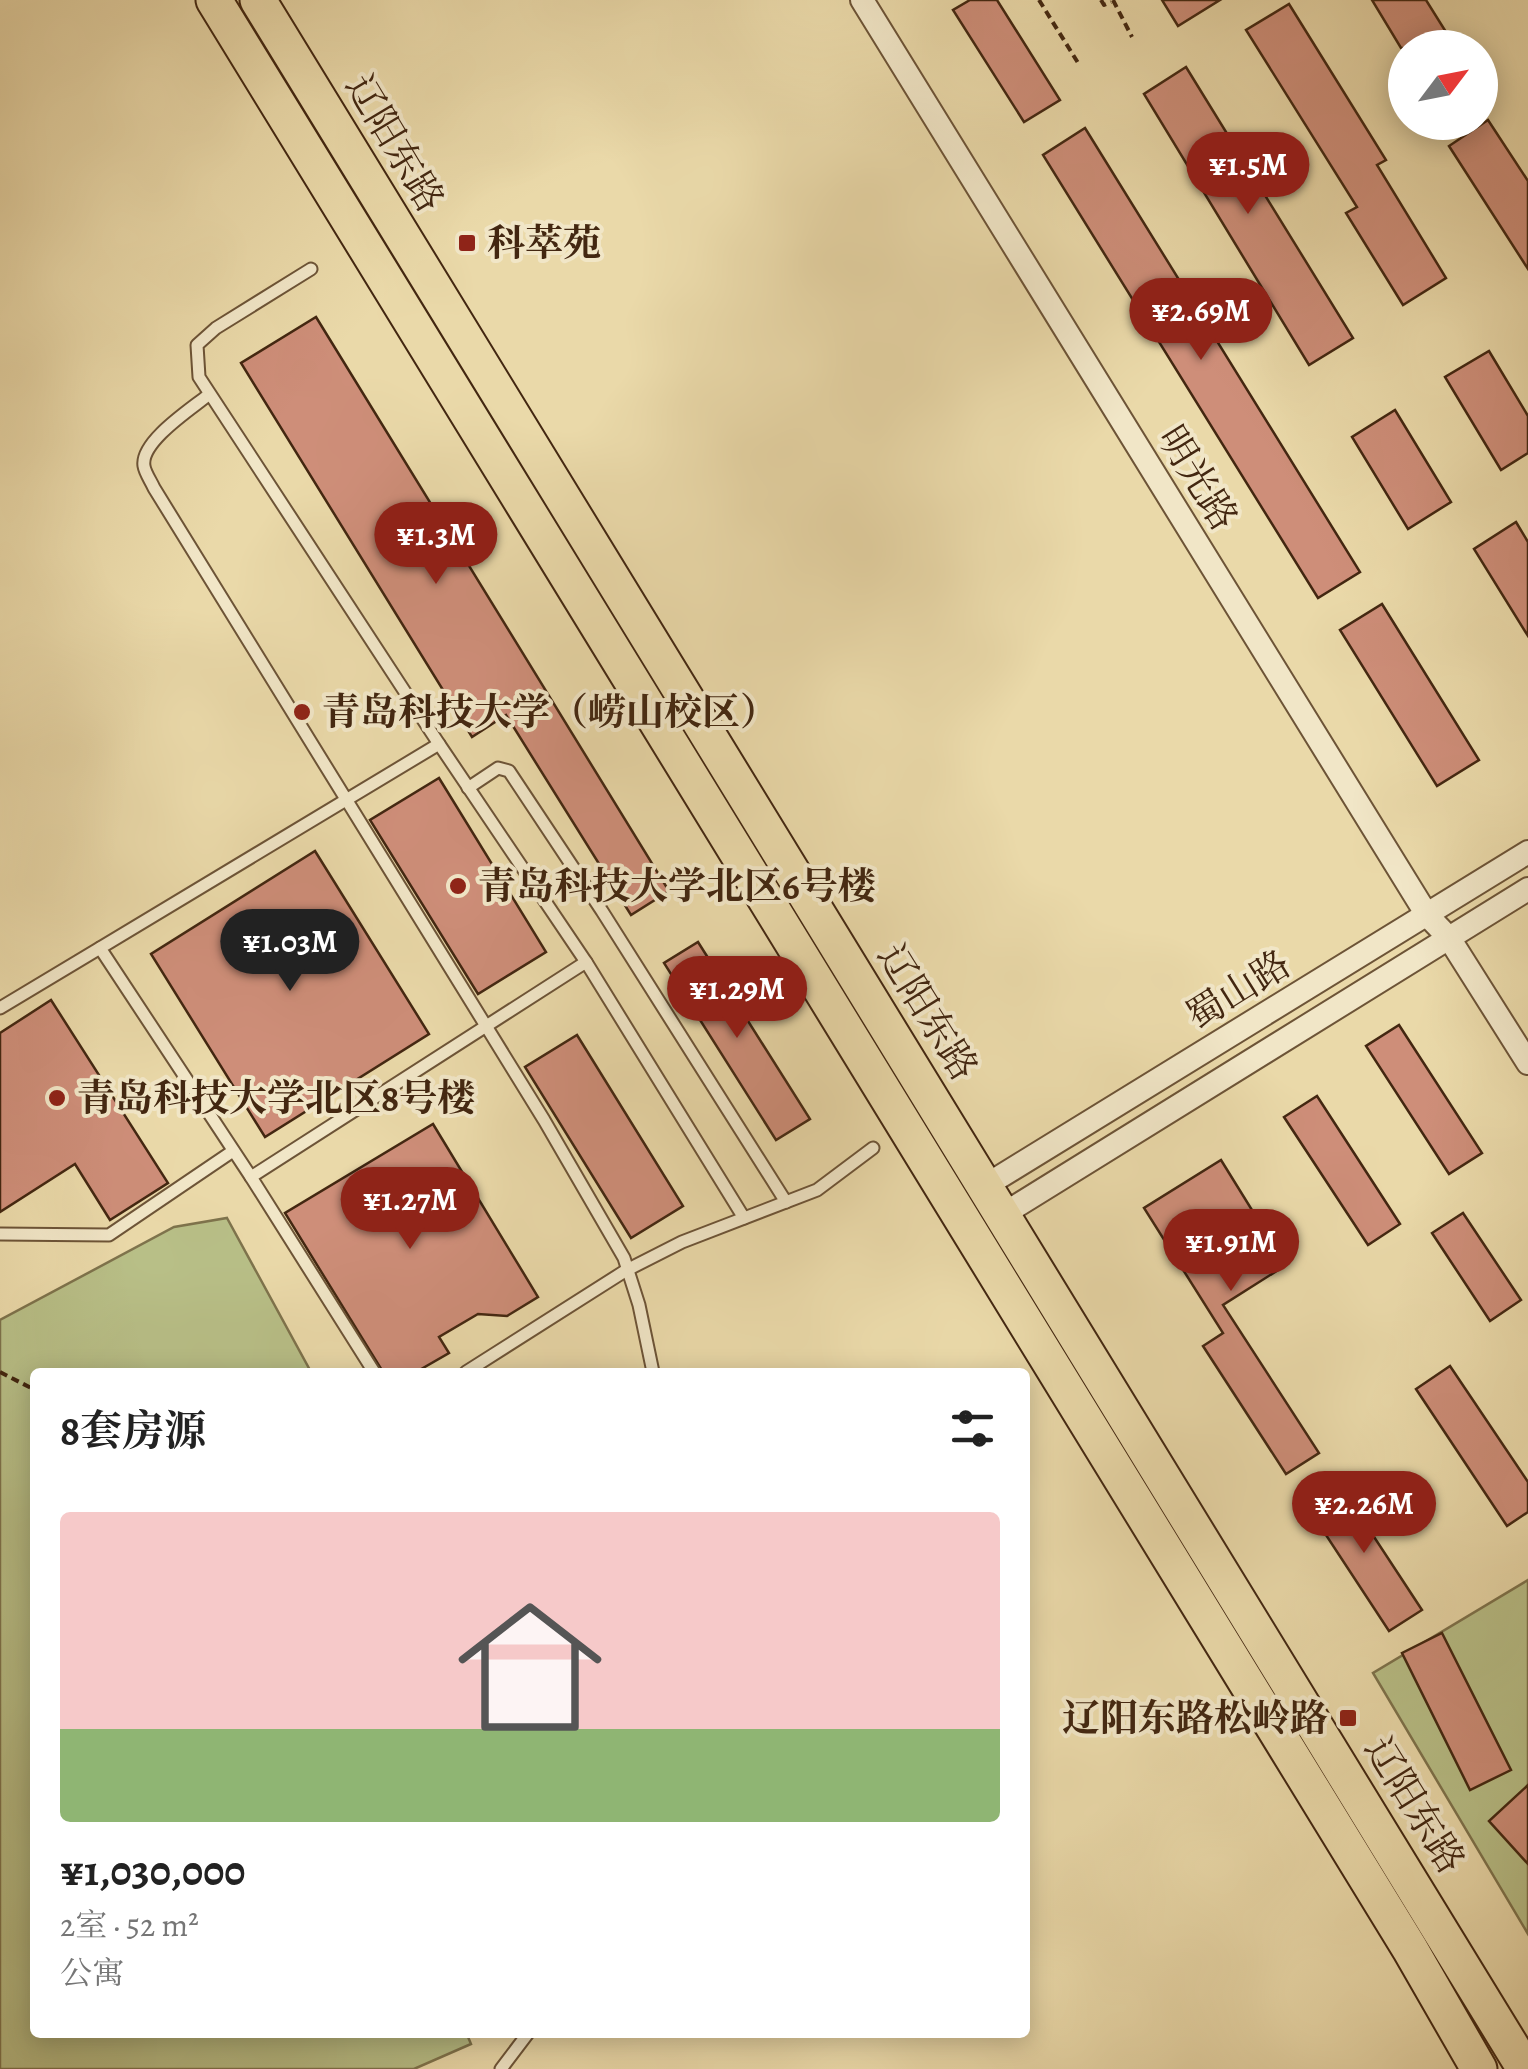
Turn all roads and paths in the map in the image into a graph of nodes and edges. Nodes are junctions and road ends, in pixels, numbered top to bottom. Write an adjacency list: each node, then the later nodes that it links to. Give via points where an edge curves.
1 (214, 0): 39 (main road)
2 (258, 0): 27 (main road, 辽阳东路)
3 (862, 0): 17 (street, 明光路)
4 (880, 0): 17 (street, 明光路)
5 (1039, 0): 9 (path)
6 (1101, 0): 7 (path, via 1104,6)
7 (1112, 1): 8 (path)
8 (1132, 37)
9 (1080, 66)
10 (311, 269): 11 (lane, via 197,345)
11 (207, 396): 12 (lane); 14 (lane, via 155,438 143,464)
12 (438, 744): 13 (lane); 14 (lane)
13 (468, 788): 20 (lane); 28 (lane, via 498,768 509,770)
14 (345, 800): 19 (lane); 22 (lane)
15 (1528, 852): 17 (street, 蜀山路)
16 (1528, 889): 18 (street, 蜀山路)
17 (1433, 911): 18 (street, 明光路); 27 (street, 蜀山路)
18 (1449, 938): 23 (street, 明光路); 27 (street, 蜀山路)
19 (100, 948): 21 (lane); 25 (lane)
20 (586, 962): 22 (lane); 29 (lane)
21 (0, 1008)
22 (486, 1027): 26 (lane); 31 (lane, via 624,1258)
23 (1528, 1063)
24 (872, 1148): 28 (lane, via 816,1190)
25 (233, 1152): 26 (lane); 30 (lane, via 109,1234)
26 (251, 1177): 32 (lane)
27 (994, 1201): 40 (main road, 辽阳东路)
28 (786, 1202): 29 (lane)
29 (744, 1218): 31 (lane)
30 (0, 1234)
31 (625, 1272): 33 (lane); 34 (lane)
32 (371, 1368)
33 (472, 1368)
34 (651, 1368)
35 (0, 1372): 36 (path)
36 (30, 1387)
37 (524, 2038): 38 (lane)
38 (500, 2069)
39 (1480, 2069)
40 (1525, 2069)

